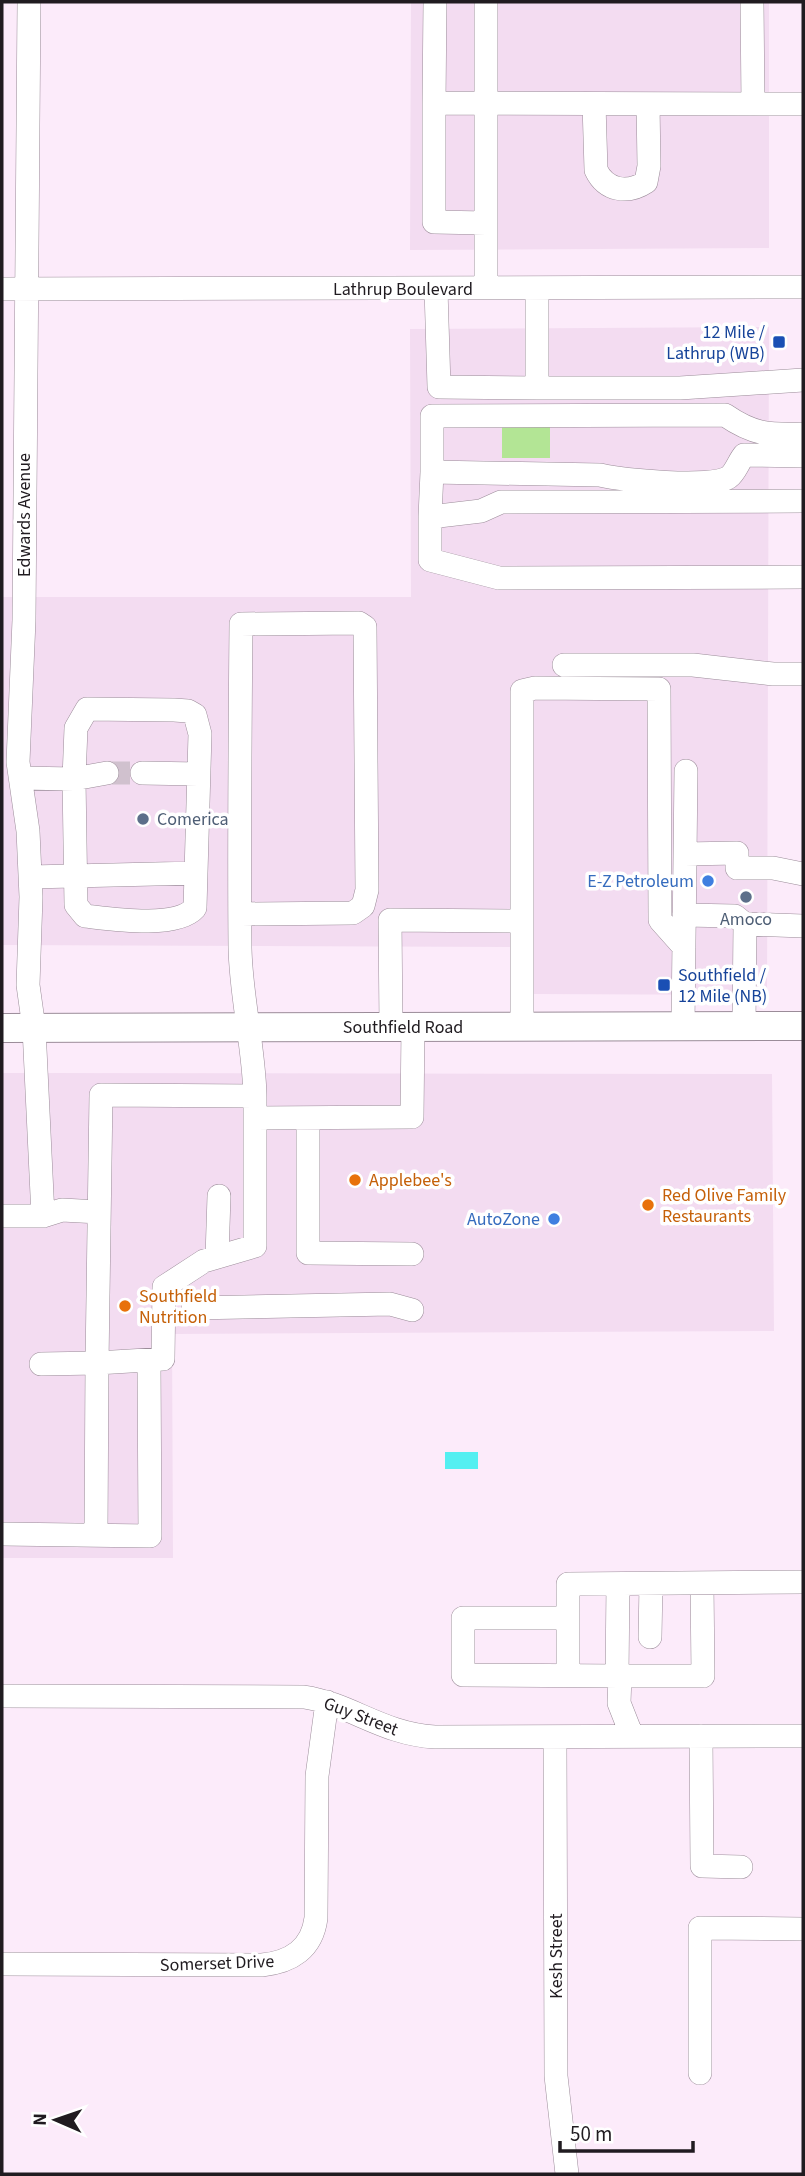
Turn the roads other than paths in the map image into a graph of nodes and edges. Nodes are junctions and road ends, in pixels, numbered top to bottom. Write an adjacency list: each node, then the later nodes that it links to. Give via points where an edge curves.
1 (29, 2): 16 (street, Edwards Avenue)
2 (435, 2): 5 (street)
3 (486, 2): 6 (street)
4 (752, 2): 9 (street)
5 (435, 103): 6 (street); 11 (street, via 433,222)
6 (486, 104): 7 (street); 11 (street)
7 (594, 104): 8 (street); 8 (street, via 600,179 611,188 636,189 646,182 649,166)
8 (648, 104): 9 (street)
9 (753, 104): 10 (street)
10 (803, 104)
11 (486, 223): 13 (street)
12 (803, 287): 14 (street, Lathrup Boulevard)
13 (486, 288): 14 (street, Lathrup Boulevard); 17 (street, Lathrup Boulevard)
14 (537, 288): 19 (street)
15 (2, 289): 16 (street, Lathrup Boulevard)
16 (29, 289): 17 (street, Lathrup Boulevard); 32 (street, Edwards Avenue, via 24,312)
17 (436, 289): 19 (street, via 439,387)
18 (803, 380): 19 (street, via 680,388)
19 (537, 388)
20 (803, 434): 22 (street, via 747,430 725,415 432,416)
21 (803, 456): 22 (street, via 744,455 730,477 714,482)
22 (432, 472): 24 (street)
23 (803, 501): 24 (street, via 501,502 481,510)
24 (430, 517): 25 (street, via 430,560 499,578)
25 (803, 577)
26 (564, 664): 27 (street, via 693,665)
27 (803, 674)
28 (686, 771): 34 (street)
29 (107, 773): 33 (street)
30 (142, 773): 31 (street)
31 (198, 774): 33 (street, via 199,723 188,710 87,709 76,728); 35 (street)
32 (21, 778): 33 (street); 38 (street, Edwards Avenue)
33 (74, 779): 37 (street)
34 (685, 854): 36 (street, via 737,853 737,868); 40 (street)
35 (196, 873): 37 (street); 37 (street, via 195,908 189,915 166,919 85,916 76,905)
36 (803, 874)
37 (73, 875): 38 (street)
38 (31, 877): 52 (street, Edwards Avenue, via 28,985)
39 (242, 915): 39 (street, via 241,624 359,623 365,627 368,692 367,890 363,906 353,913); 49 (street)
40 (684, 915): 42 (street, via 735,916); 44 (street)
41 (522, 921): 44 (street, via 522,691 659,689 660,920); 45 (street, via 390,920); 50 (street)
42 (745, 924): 43 (street); 47 (street)
43 (803, 926)
44 (684, 947): 46 (street)
45 (402, 1026): 49 (main road, Southfield Road); 50 (main road, Southfield Road); 54 (street, via 412,1117)
46 (683, 1026): 47 (main road, Southfield Road); 50 (main road, Southfield Road)
47 (744, 1026): 48 (main road, Southfield Road)
48 (803, 1026)
49 (246, 1027): 52 (main road, Southfield Road); 53 (street)
50 (522, 1027)
51 (2, 1028): 52 (main road, Southfield Road)
52 (34, 1028): 58 (street, Edwards Avenue)
53 (255, 1107): 54 (street); 56 (street, via 101,1096); 60 (street, via 256,1246)
54 (308, 1118): 59 (street, via 308,1253)
55 (219, 1196): 60 (street)
56 (99, 1212): 58 (street, via 62,1210); 64 (street)
57 (2, 1216): 58 (street)
58 (43, 1216)
59 (412, 1254)
60 (217, 1257): 63 (street, via 164,1287 163,1359)
61 (194, 1308): 62 (street, via 390,1304)
62 (412, 1310)
63 (149, 1362): 64 (street); 67 (street, via 150,1536)
64 (97, 1363): 65 (street); 67 (street)
65 (41, 1364)
66 (2, 1534): 67 (street)
67 (96, 1535)
68 (803, 1582): 69 (street)
69 (702, 1583): 71 (street); 75 (street, via 703,1676)
70 (618, 1584): 71 (street); 72 (street, via 568,1584); 75 (street)
71 (651, 1584): 73 (street)
72 (568, 1618): 74 (street); 74 (street, via 463,1618 463,1675)
73 (650, 1637)
74 (568, 1675): 75 (street)
75 (618, 1676): 80 (street, via 619,1703)
76 (2, 1696): 77 (street, Guy Street, via 304,1697)
77 (327, 1702): 79 (street, Guy Street, via 377,1725 418,1736); 84 (street, Somerset Drive, via 317,1776 316,1918 311,1941 304,1949 285,1961 262,1965)
78 (803, 1736): 81 (street, Guy Street)
79 (555, 1737): 80 (street, Guy Street); 86 (street, Kesh Street, via 556,2076)
80 (632, 1737): 81 (street, Guy Street)
81 (701, 1737): 82 (street, via 702,1866)
82 (741, 1867)
83 (803, 1929): 85 (street, via 700,1928)
84 (2, 1964)
85 (700, 2073)
86 (567, 2174)

